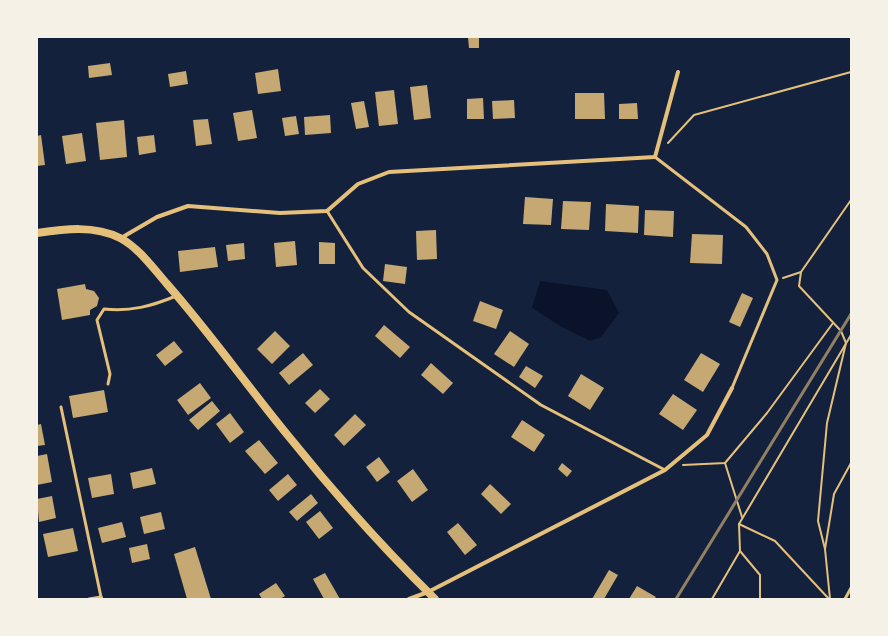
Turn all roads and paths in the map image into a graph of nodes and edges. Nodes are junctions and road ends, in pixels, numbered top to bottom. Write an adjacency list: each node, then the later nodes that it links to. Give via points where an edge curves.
1 (678, 72): 3 (street)
2 (851, 72): 3 (path, via 694,115)
3 (655, 157): 5 (street, via 389,172 358,184); 9 (lane, via 746,227 767,254)
4 (851, 200): 8 (path)
5 (326, 211): 7 (street, via 280,213 188,206 157,217); 20 (lane, via 364,268 409,312 541,405)
6 (37, 233): 7 (main road, via 89,229)
7 (120, 238): 10 (main road, via 134,247)
8 (801, 272): 9 (path); 11 (path, via 799,286)
9 (777, 280): 15 (lane)
10 (178, 296): 14 (lane, via 138,309 104,309 97,320 110,374); 26 (main road, via 290,438 385,549)
11 (833, 323): 13 (path); 17 (path, via 767,413)
12 (851, 335): 13 (path)
13 (846, 343): 21 (path); 23 (path, via 827,423 818,521)
14 (108, 384)
15 (732, 388): 19 (street, via 707,435)
16 (61, 407): 27 (lane)
17 (725, 463): 19 (path); 21 (path)
18 (851, 463): 23 (path, via 834,494)
19 (671, 465): 20 (street)
20 (665, 470): 26 (street)
21 (743, 517): 22 (path)
22 (739, 524): 24 (path); 33 (path, via 775,541)
23 (825, 549): 33 (path)
24 (740, 551): 31 (path); 32 (path, via 760,575)
25 (851, 588): 34 (lane)
26 (428, 592): 29 (street); 30 (main road)
27 (101, 598): 28 (lane)
28 (89, 599)
29 (409, 599)
30 (435, 599)
31 (712, 599)
32 (760, 599)
33 (829, 599)
34 (845, 599)

